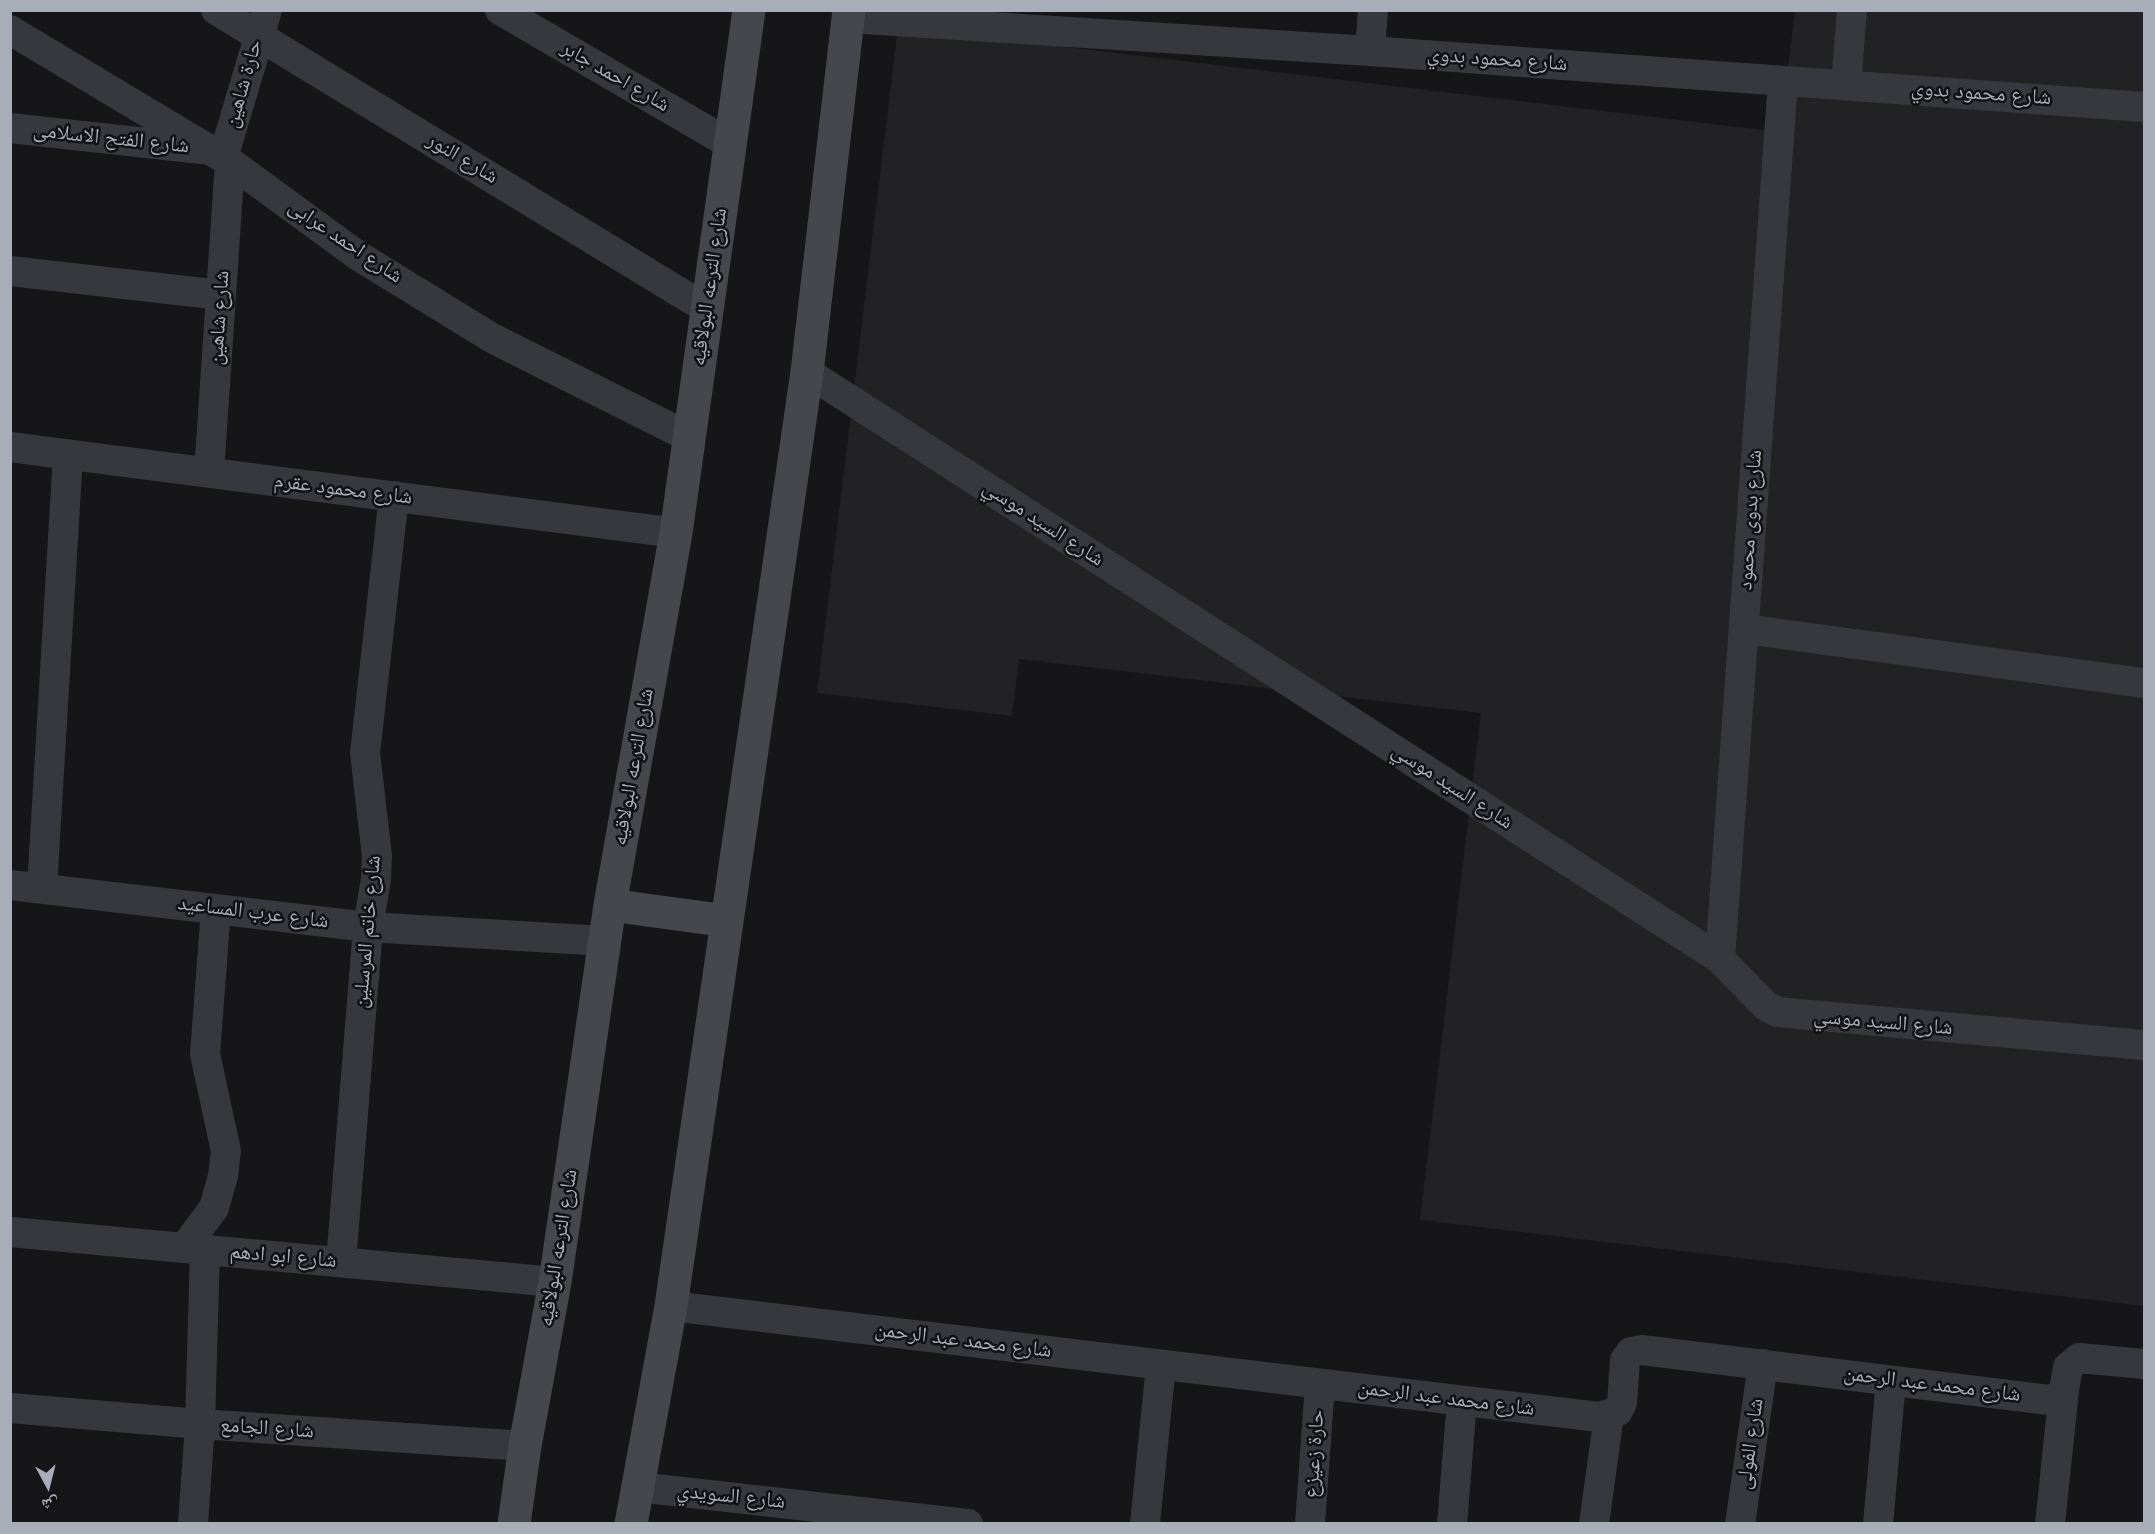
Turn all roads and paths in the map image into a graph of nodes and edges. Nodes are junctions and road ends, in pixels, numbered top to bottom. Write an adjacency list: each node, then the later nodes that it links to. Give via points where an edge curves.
1 (216, 10): 7 (street, شارع النور)
2 (500, 10): 14 (street, شارع احمد جابر)
3 (749, 10): 14 (street, شارع الترعه البولاقيه)
4 (1373, 10): 9 (street)
5 (1852, 10): 11 (street)
6 (849, 14): 9 (street, شارع محمود بدوي); 19 (street)
7 (262, 23): 15 (street, حارة شاهين); 18 (street, شارع النور)
8 (10, 30): 15 (street, شارع احمد عرابى)
9 (1370, 51): 10 (street, شارع محمود بدوي)
10 (1783, 81): 11 (street, شارع محمود بدوي); 26 (street, شارع بدوى محمود)
11 (1846, 84): 12 (street, شارع محمود بدوي)
12 (2145, 107)
13 (10, 128): 15 (street, شارع الفتح الاسلامى)
14 (730, 144): 18 (street, شارع الترعه البولاقيه)
15 (221, 157): 17 (street, شارع شاهين); 20 (street, شارع احمد عرابى, via 357,255 492,338)
16 (10, 271): 17 (street)
17 (222, 295): 23 (street, شارع شاهين)
18 (707, 309): 20 (street, شارع الترعه البولاقيه)
19 (807, 372): 32 (street); 35 (street, شارع السيد موسي)
20 (689, 437): 25 (street, شارع الترعه البولاقيه)
21 (10, 447): 22 (street, شارع محمود عقرم)
22 (68, 455): 23 (street, شارع محمود عقرم); 29 (street)
23 (209, 473): 24 (street, شارع محمود عقرم)
24 (394, 496): 25 (street, شارع محمود عقرم); 33 (street, شارع خاتم المرسلين, via 365,753 377,856)
25 (676, 533): 30 (street, شارع الترعه البولاقيه)
26 (1743, 629): 27 (street); 35 (street, شارع بدوى محمود)
27 (2145, 683)
28 (10, 885): 29 (street, شارع عرب المساعيد)
29 (42, 888): 31 (street, شارع عرب المساعيد)
30 (610, 905): 32 (street); 34 (street, شارع الترعه البولاقيه)
31 (216, 909): 33 (street, شارع عرب المساعيد); 38 (street, via 205,1054 226,1151 214,1208)
32 (727, 921): 41 (street)
33 (368, 927): 34 (street, شارع عرب المساعيد); 39 (street, شارع خاتم المرسلين)
34 (605, 941): 40 (street, شارع الترعه البولاقيه)
35 (1720, 958): 36 (street, شارع السيد موسي, via 1766,1006 1777,1012)
36 (2145, 1045)
37 (10, 1232): 38 (street, شارع ابو ادهم)
38 (195, 1249): 39 (street, شارع ابو ادهم); 51 (street)
39 (341, 1262): 40 (street, شارع ابو ادهم)
40 (555, 1282): 52 (street, شارع الترعه البولاقيه)
41 (670, 1306): 44 (street, شارع محمد عبد الرحمن); 53 (street)
42 (1763, 1364): 45 (street, شارع محمد عبد الرحمن); 50 (street, شارع محمد عبد الرحمن, via 1631,1352 1623,1366 1622,1403); 62 (street, شارع الفولى)
43 (2145, 1364): 47 (street, via 2079,1358 2068,1367)
44 (1161, 1365): 46 (street, شارع محمد عبد الرحمن); 58 (street)
45 (1891, 1381): 47 (street, شارع محمد عبد الرحمن, via 2049,1400); 63 (street)
46 (1320, 1384): 48 (street, شارع محمد عبد الرحمن); 59 (street, حارة زعيزع)
47 (2064, 1390): 64 (street)
48 (1462, 1401): 50 (street, شارع محمد عبد الرحمن, via 1599,1417); 60 (street)
49 (10, 1408): 51 (street, شارع الجامع)
50 (1610, 1415): 61 (street)
51 (200, 1424): 52 (street, شارع الجامع); 54 (street)
52 (525, 1446): 55 (street, شارع الترعه البولاقيه)
53 (638, 1487): 56 (street); 57 (street, شارع السويدي)
54 (193, 1524)
55 (514, 1524)
56 (631, 1524)
57 (968, 1524)
58 (1145, 1524)
59 (1310, 1524)
60 (1452, 1524)
61 (1594, 1524)
62 (1740, 1524)
63 (1878, 1524)
64 (2050, 1524)

